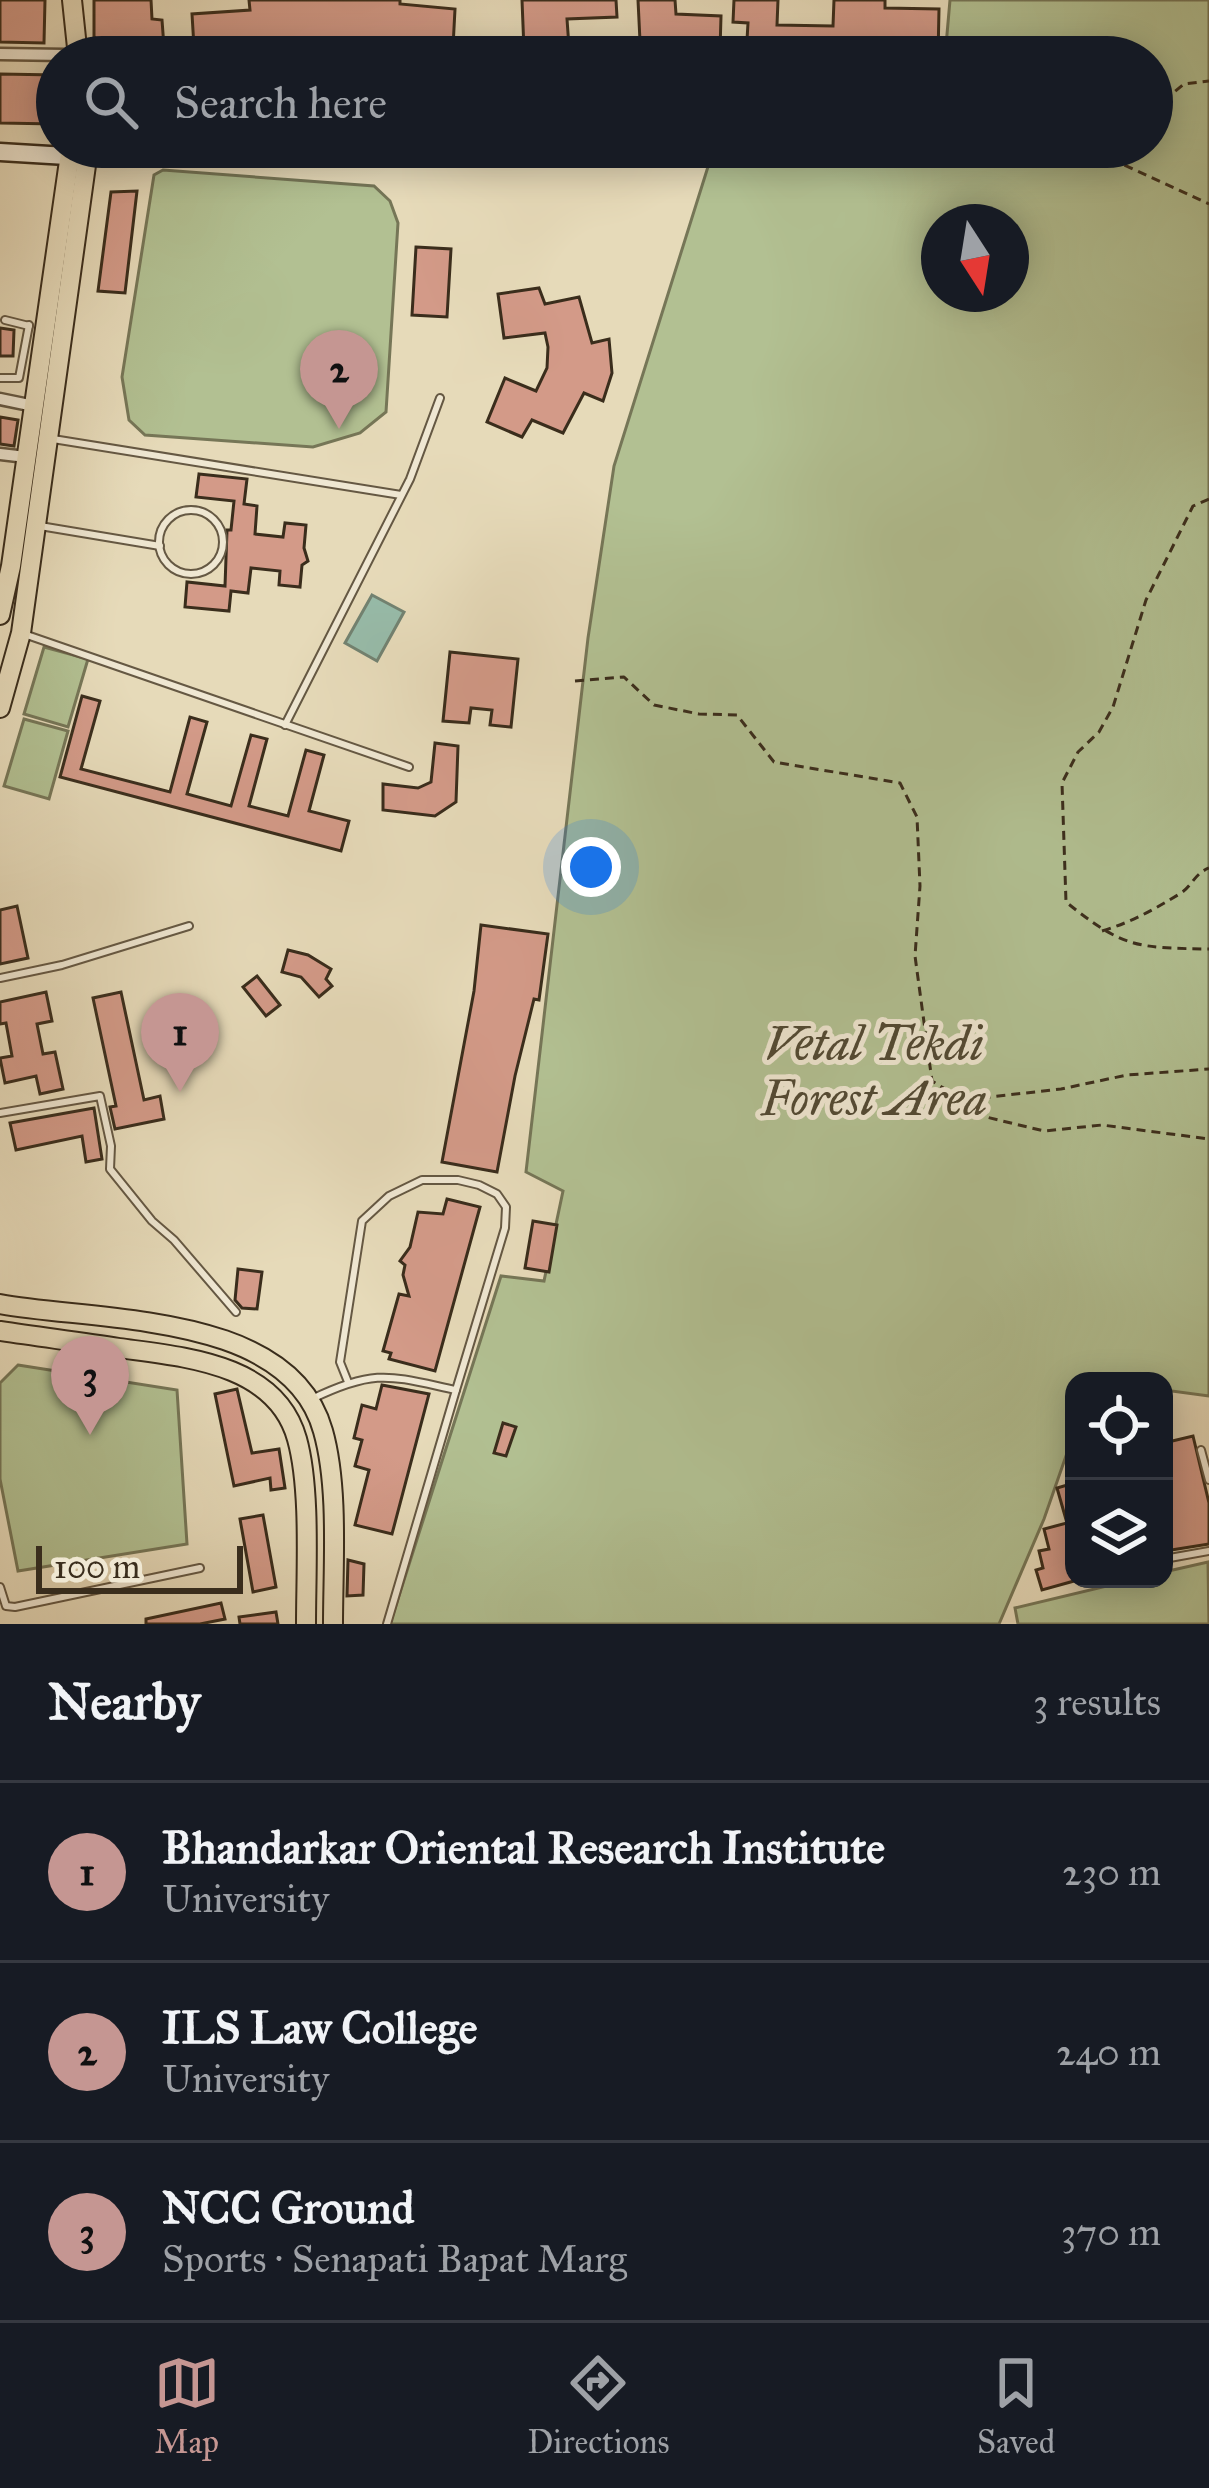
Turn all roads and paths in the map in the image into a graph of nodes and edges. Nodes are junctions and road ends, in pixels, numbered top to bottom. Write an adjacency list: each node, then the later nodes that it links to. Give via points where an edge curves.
1 (72, 0): 2 (main road)
2 (76, 36)
3 (0, 54): 4 (street)
4 (36, 55)
5 (1209, 81): 6 (path)
6 (1173, 93)
7 (0, 152): 8 (street)
8 (36, 152)
9 (74, 168): 14 (main road)
10 (76, 168): 19 (main road)
11 (1131, 168): 12 (path)
12 (1209, 204)
13 (4, 320): 14 (lane)
14 (36, 327): 15 (lane, via 19,377); 18 (main road)
15 (0, 378)
16 (440, 398): 22 (lane)
17 (0, 399): 18 (street)
18 (34, 406): 21 (main road)
19 (49, 439): 22 (lane); 24 (main road)
20 (0, 454): 21 (street)
21 (26, 457): 26 (main road)
22 (403, 495): 31 (lane)
23 (1209, 499): 35 (path, via 1193,506 1146,600 1113,706 1062,783 1066,902)
24 (36, 525): 25 (lane); 28 (main road)
25 (160, 546): 25 (lane, via 172,516 193,510 213,519 223,538 218,559 201,572 179,571)
26 (6, 566): 27 (main road)
27 (0, 614)
28 (21, 633): 30 (main road); 31 (lane)
29 (574, 681): 39 (path, via 624,677 654,704 737,715 774,762 900,783 917,817 915,956 928,1062 932,1081)
30 (0, 708)
31 (285, 724): 32 (lane)
32 (409, 767)
33 (1209, 868): 35 (path, via 1152,913)
34 (189, 926): 37 (lane)
35 (1102, 931): 36 (path, via 1151,948)
36 (1209, 949)
37 (0, 978)
38 (1209, 1070): 39 (path)
39 (963, 1100): 41 (path, via 986,1117 1044,1131 1102,1125)
40 (0, 1113): 43 (lane, via 100,1096 110,1169)
41 (1209, 1138)
42 (0, 1304): 47 (main road, via 213,1336 260,1354)
43 (236, 1312)
44 (0, 1331): 54 (main road, via 206,1362 268,1393 290,1419 301,1453)
45 (348, 1382): 46 (lane, via 382,1374); 46 (lane, via 340,1362 362,1221 422,1180 458,1180 496,1194 506,1208); 47 (lane)
46 (456, 1390): 56 (lane)
47 (309, 1400): 55 (main road, via 328,1461)
48 (1201, 1450): 49 (lane)
49 (1209, 1480)
50 (1209, 1551): 51 (lane)
51 (1173, 1557)
52 (200, 1568): 53 (lane, via 15,1606 6,1606)
53 (0, 1587)
54 (306, 1624)
55 (333, 1624)
56 (388, 1624)

